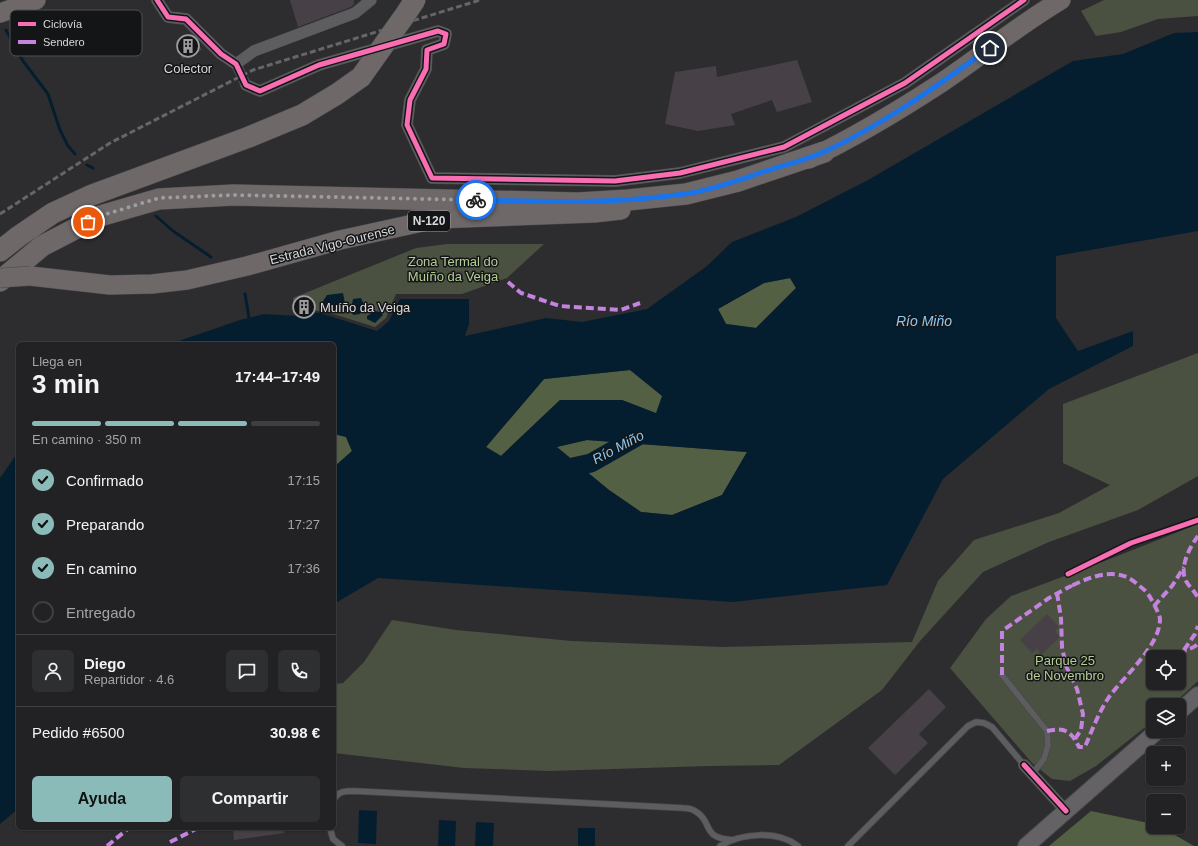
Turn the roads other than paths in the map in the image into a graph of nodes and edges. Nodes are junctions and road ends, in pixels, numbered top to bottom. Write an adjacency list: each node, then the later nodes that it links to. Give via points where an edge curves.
1 (36, 0): 7 (highway)
2 (157, 0): 3 (street, via 168,17 186,20 221,54 236,64 254,52 355,13)
3 (371, 0)
4 (415, 0): 10 (highway, bridge, via 361,77 337,94 302,115 92,195 53,213)
5 (1024, 0): 8 (street, via 905,83 784,147 680,173 615,181 432,178 407,125 410,100 426,69 427,50 444,44 446,34 438,31 319,64 260,91)
6 (1061, 0): 9 (highway, Estrada Vigo-Ourense / N-120, via 890,116)
7 (0, 13)
8 (246, 85)
9 (824, 152): 11 (highway, Estrada Vigo-Ourense / N-120, bridge, via 771,178 674,204 594,213 436,219 340,240 187,280 110,285 30,276); 12 (highway, via 738,181 686,194 628,200 578,203 233,195 159,198 100,216 55,239 42,246)
10 (0, 251)
11 (0, 276)
12 (0, 281)
13 (1002, 675): 18 (lane, via 1047,731 1048,745 1044,759)
14 (1198, 695): 15 (main road)
15 (1186, 706)
16 (1149, 738): 20 (main road)
17 (1024, 765): 18 (street); 26 (lane, via 992,727 976,722 968,726)
18 (1032, 774): 20 (street)
19 (336, 796): 22 (lane, via 343,791 354,791 683,808 695,810 714,836)
20 (1066, 811): 27 (main road)
21 (331, 830): 23 (lane, via 333,839)
22 (733, 840): 24 (lane); 25 (lane, via 764,835 780,837)
23 (342, 846)
24 (720, 846)
25 (798, 846)
26 (848, 846)
27 (1026, 846)

